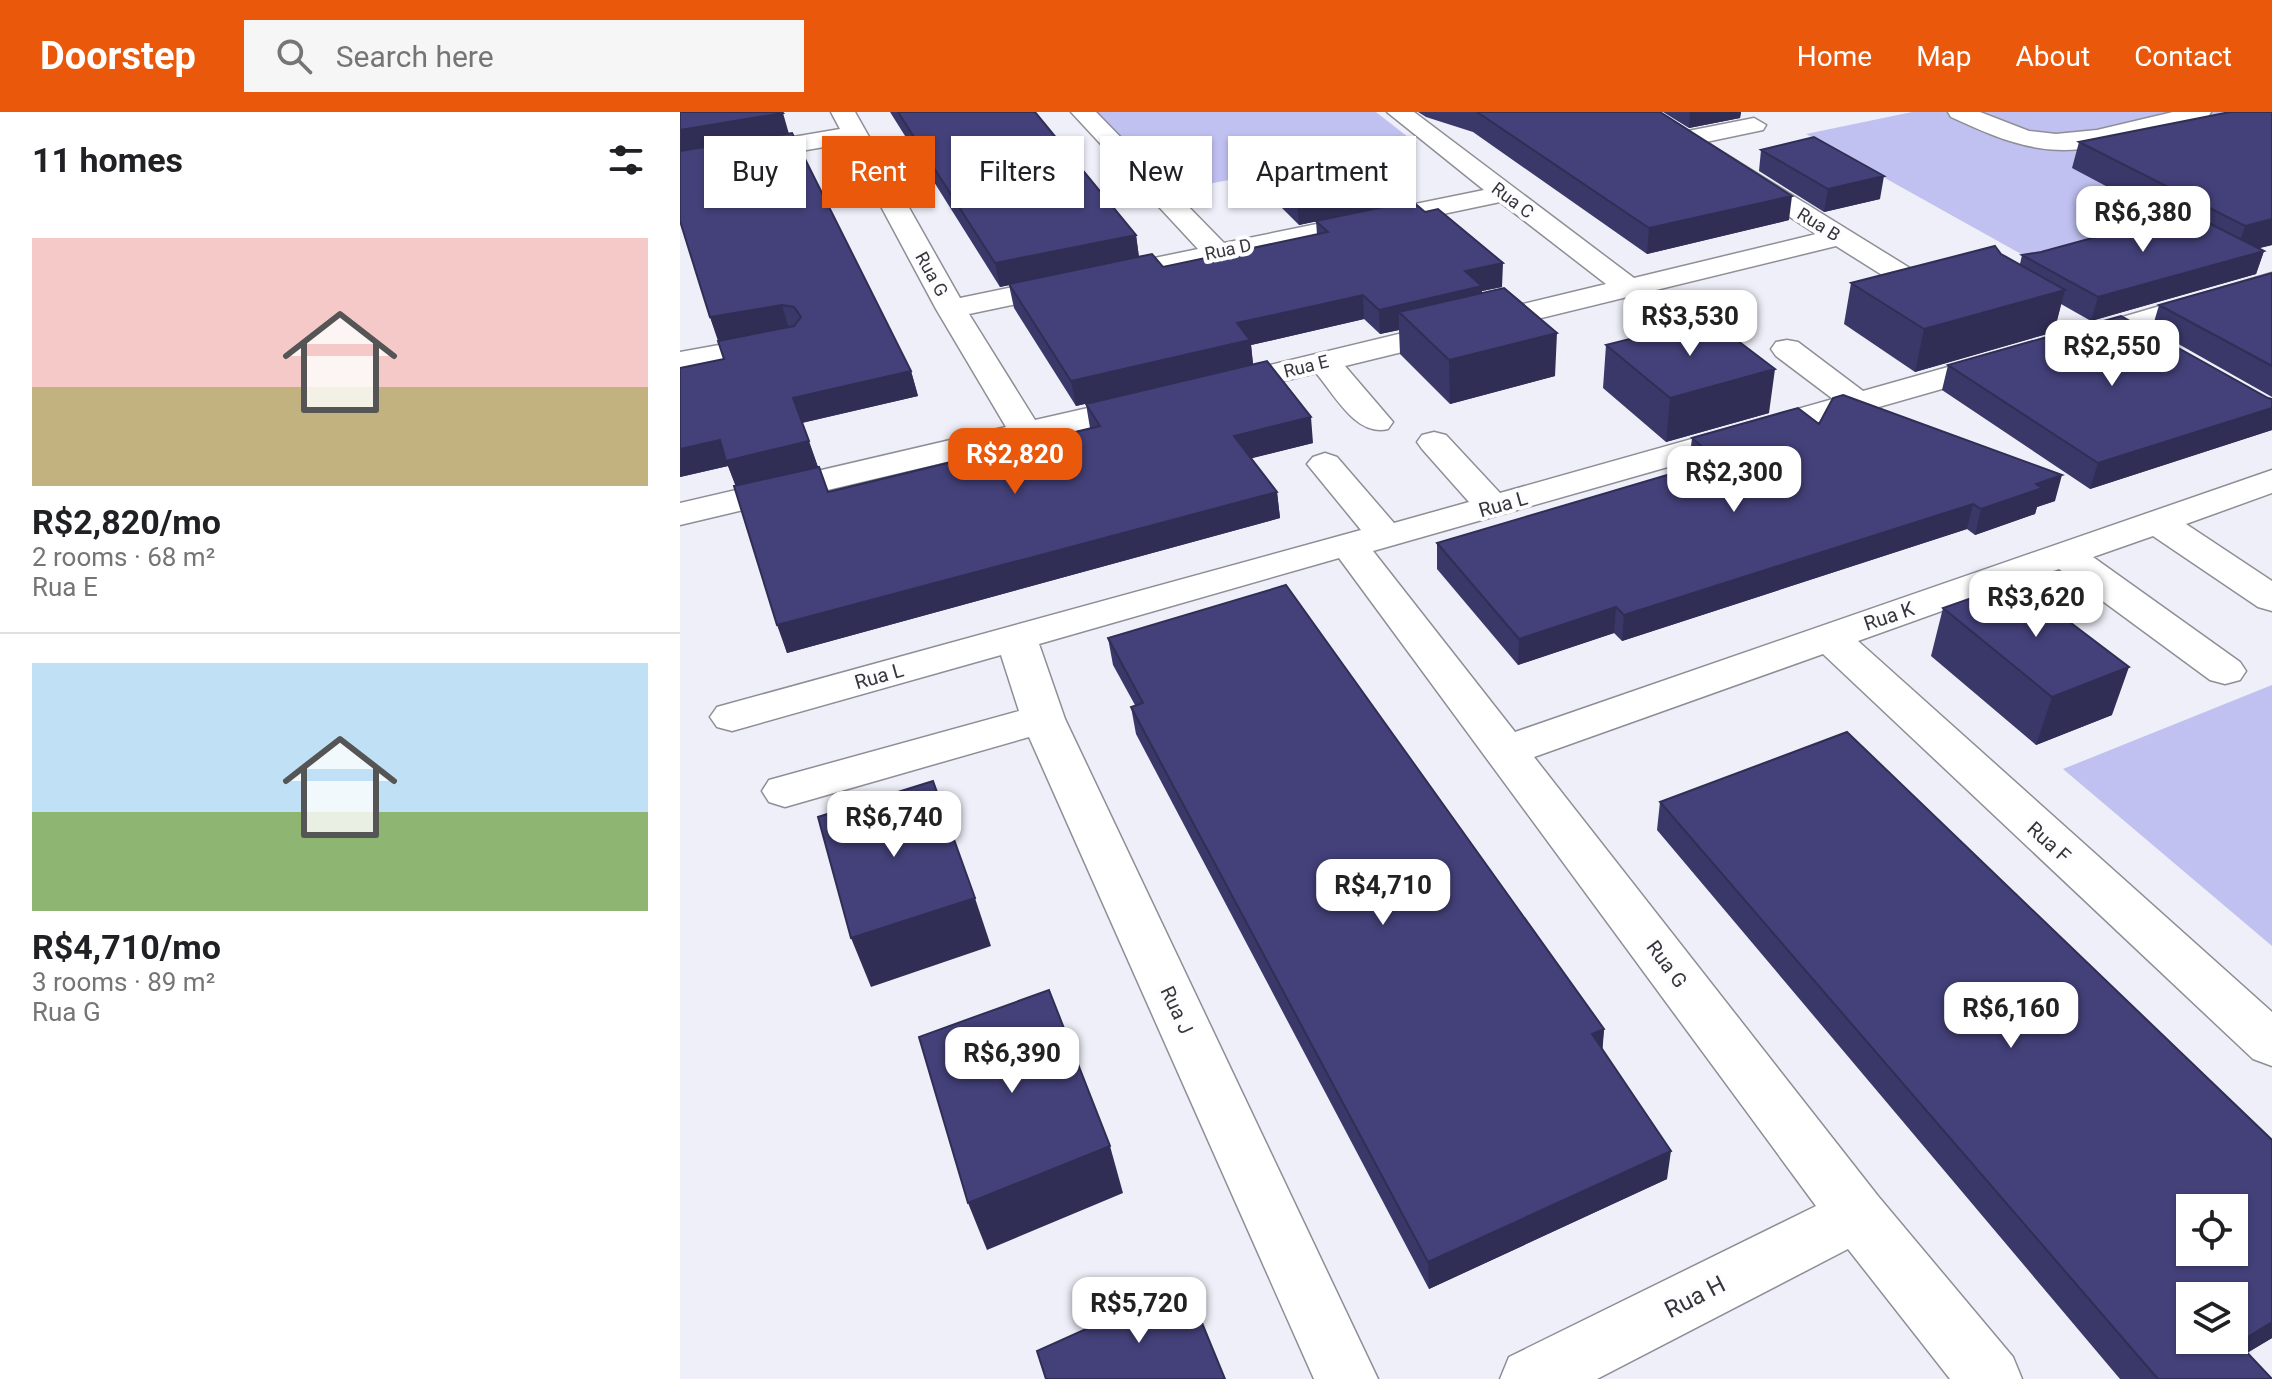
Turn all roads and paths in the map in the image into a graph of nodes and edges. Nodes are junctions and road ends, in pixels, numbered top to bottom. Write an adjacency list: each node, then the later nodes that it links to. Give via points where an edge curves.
1 (1083, 112): 16 (street)
2 (1399, 112): 14 (street, Rua C)
3 (1641, 112): 10 (street, Rua B)
4 (1960, 112): 9 (street)
5 (2199, 112): 9 (street, via 2071,141 2045,142)
6 (2040, 115): 9 (street)
7 (850, 123): 12 (street); 20 (street, Rua G)
8 (1754, 125): 10 (street)
9 (1990, 125)
10 (1684, 139): 13 (street, Rua B)
11 (1769, 158): 13 (street)
12 (680, 164)
13 (1728, 167): 15 (street, Rua B)
14 (1506, 193): 16 (street, Rua D); 19 (street, Rua C)
15 (1838, 237): 18 (street, Rua B); 19 (street, Rua E)
16 (1216, 251): 20 (street, Rua D)
17 (2272, 282): 21 (street, Rua L)
18 (1916, 284)
19 (1628, 287): 26 (street, Rua E)
20 (951, 309): 29 (street, Rua G)
21 (2071, 338): 24 (street); 27 (street, Rua L)
22 (790, 341): 25 (street)
23 (1787, 349): 27 (street)
24 (2162, 352)
25 (680, 362)
26 (1324, 362): 28 (street); 29 (street, Rua E)
27 (1858, 403): 33 (street, Rua L)
28 (1376, 422)
29 (1026, 433): 34 (street, Rua E)
30 (1434, 442): 33 (street)
31 (1325, 464): 36 (street, Rua G)
32 (2272, 481): 35 (street, Rua K)
33 (1493, 507): 36 (street, Rua L)
34 (680, 514)
35 (2158, 522): 37 (street, Rua K); 38 (street)
36 (1367, 541): 39 (street, Rua L); 44 (street, Rua G)
37 (2066, 556): 40 (street, Rua K); 41 (street)
38 (2272, 599)
39 (1016, 637): 42 (street, Rua L); 43 (street, Rua J)
40 (1829, 637): 44 (street, Rua K); 46 (street, Rua F)
41 (2225, 671)
42 (732, 717)
43 (1043, 719): 45 (street); 48 (street, Rua J)
44 (1506, 751): 47 (street, Rua G)
45 (785, 791)
46 (2272, 1044)
47 (1857, 1215): 49 (street, Rua H); 50 (street, Rua G)
48 (1346, 1379)
49 (1532, 1379)
50 (1990, 1379)

